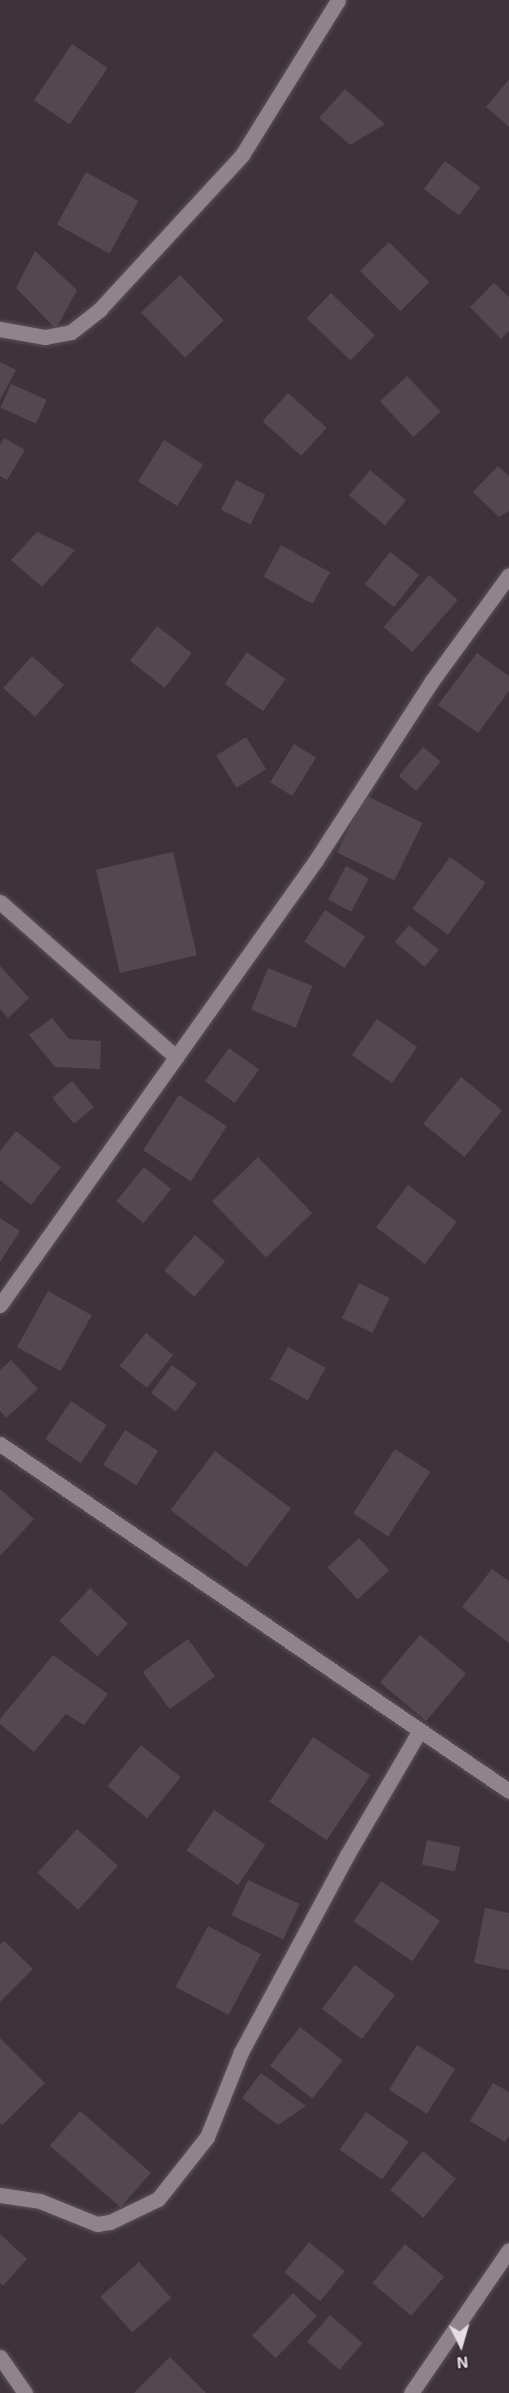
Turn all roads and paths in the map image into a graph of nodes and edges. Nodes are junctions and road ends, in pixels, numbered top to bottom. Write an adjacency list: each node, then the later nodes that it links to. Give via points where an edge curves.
1 (338, 0): 2 (street, via 242,155 100,309 72,332 45,337)
2 (0, 329)
3 (509, 575): 5 (street, via 431,682 316,860)
4 (0, 902): 5 (street)
5 (176, 1057): 6 (street)
6 (0, 1305)
7 (0, 1444): 8 (street)
8 (419, 1732): 9 (street); 10 (street, via 346,1856 241,2052 207,2137 158,2199 111,2222 97,2224 40,2201)
9 (509, 1791)
10 (0, 2195)
11 (509, 2250): 14 (street)
12 (0, 2357): 13 (street)
13 (25, 2393)
14 (411, 2393)

